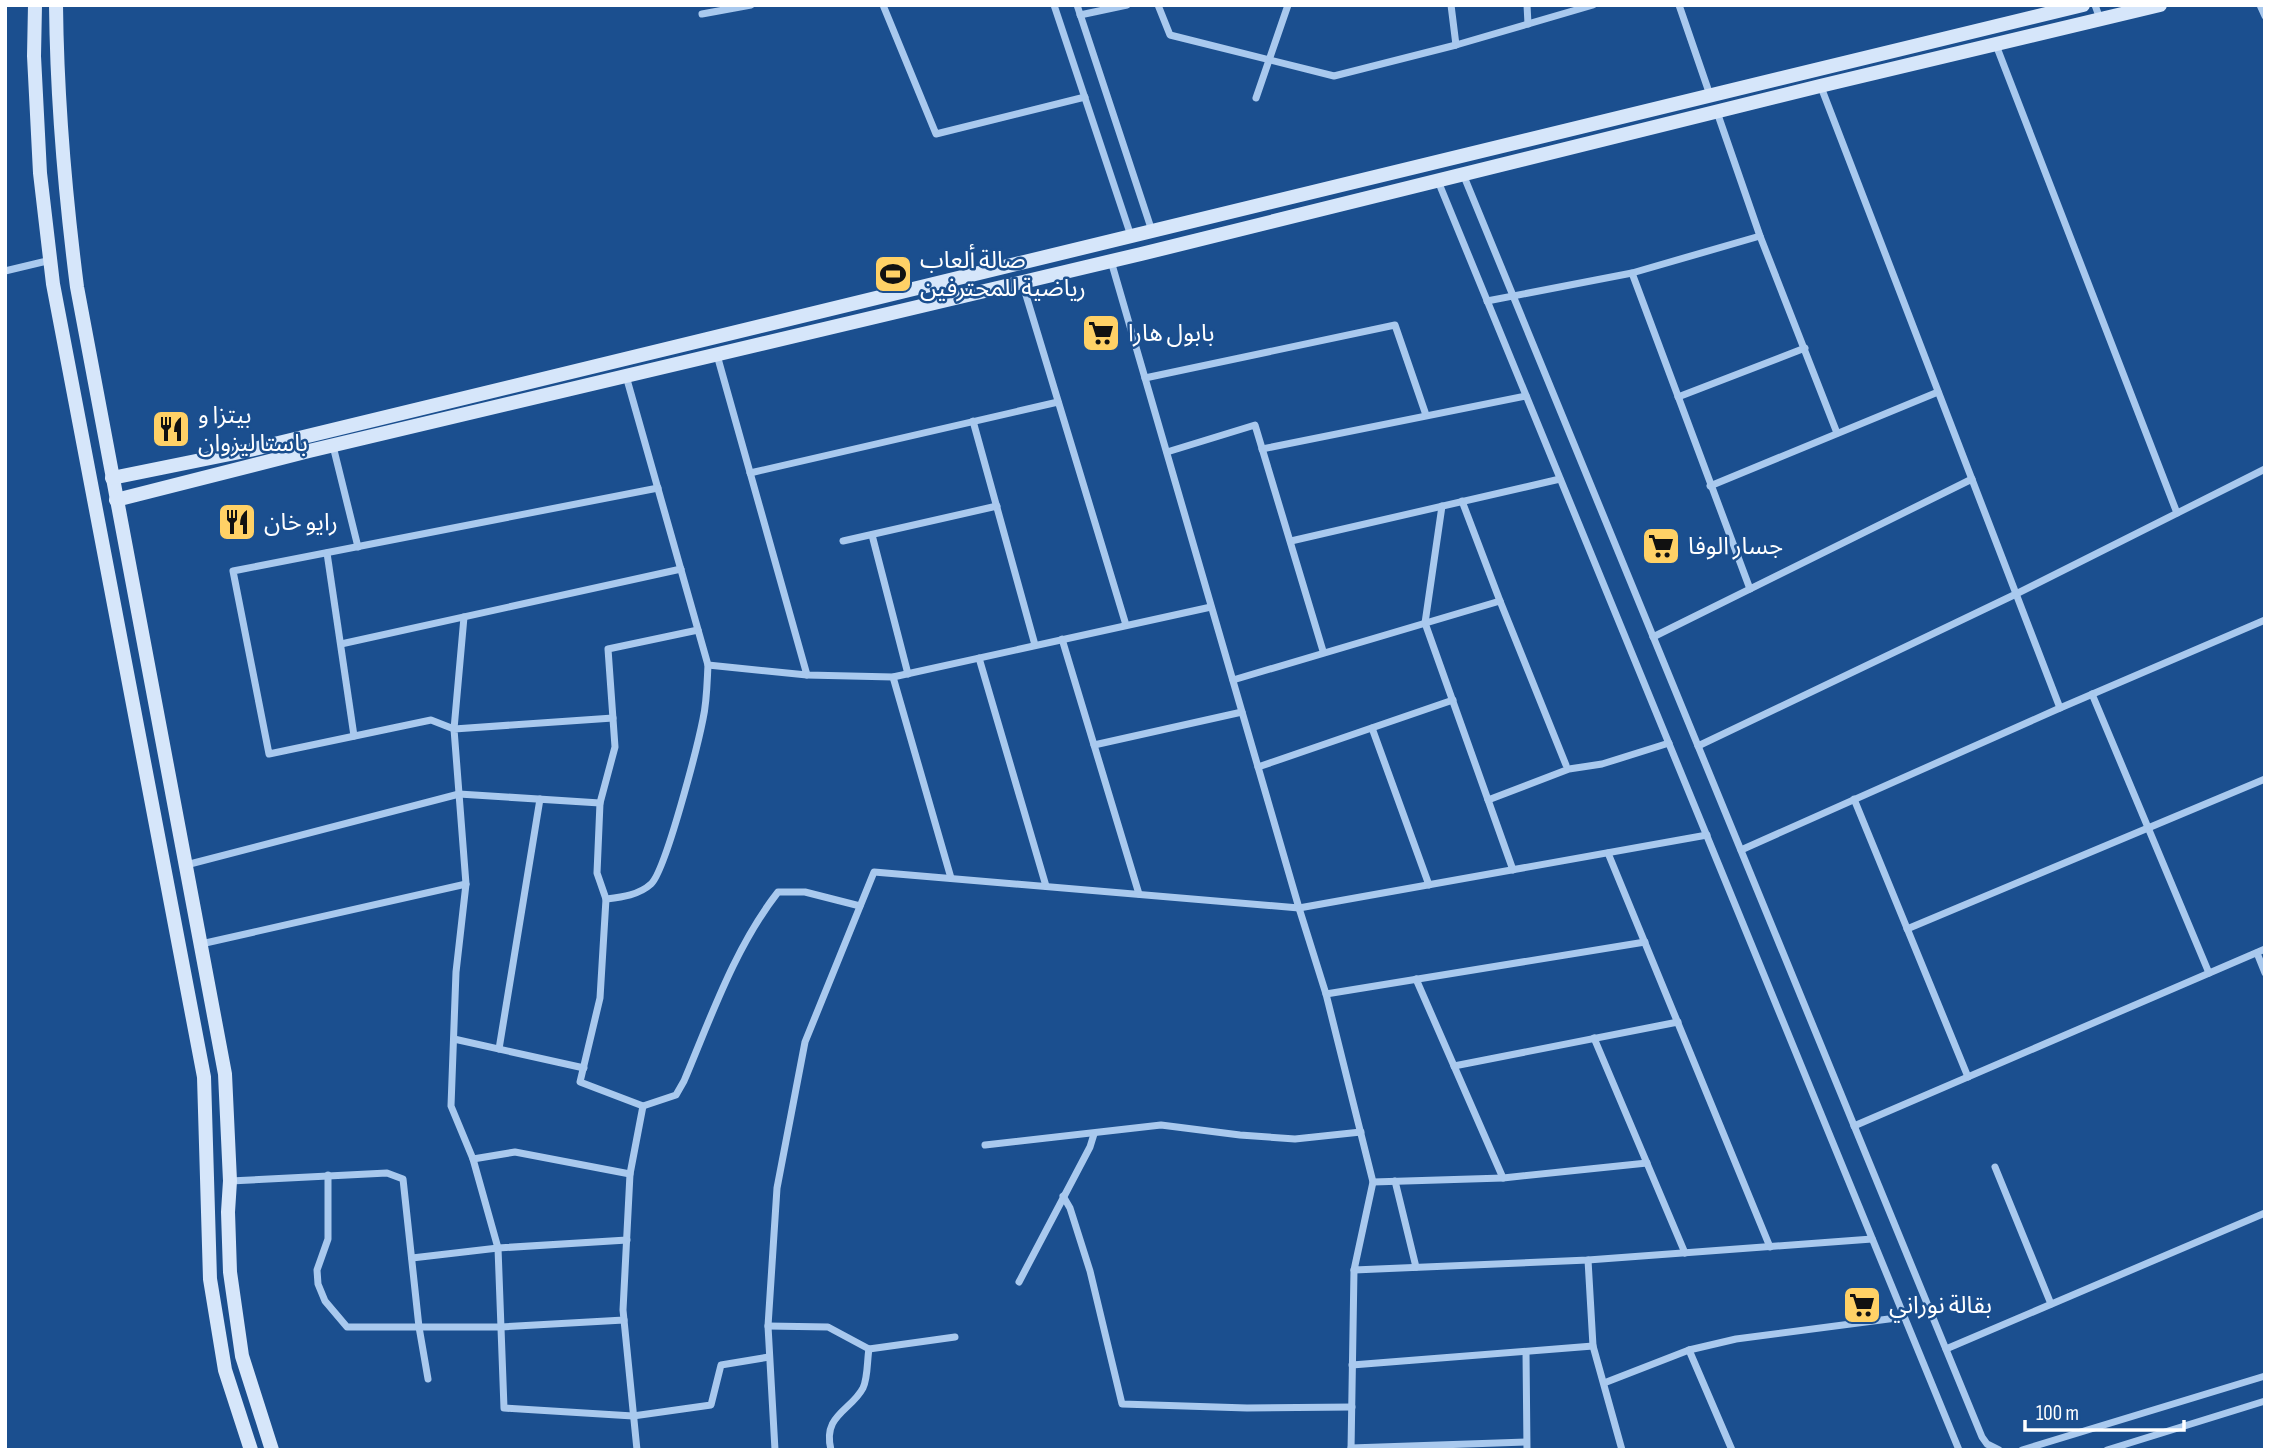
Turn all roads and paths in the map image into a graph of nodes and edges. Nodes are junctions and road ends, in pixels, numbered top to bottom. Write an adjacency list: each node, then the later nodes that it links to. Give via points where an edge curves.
1 (35, 5): 36 (main road, via 40,173)
2 (56, 5): 59 (main road, via 64,185 77,287)
3 (751, 5): 19 (street)
4 (883, 5): 28 (street, via 936,134)
5 (1054, 5): 28 (street)
6 (1077, 5): 20 (street)
7 (1127, 5): 20 (street)
8 (1158, 5): 25 (street, via 1170,35)
9 (1288, 5): 25 (street)
10 (1451, 5): 24 (street)
11 (1527, 5): 22 (street)
12 (1593, 5): 22 (street)
13 (1679, 5): 27 (street)
14 (2083, 5): 27 (main road)
15 (2160, 5): 17 (main road)
16 (2260, 5): 21 (street)
17 (2121, 10): 18 (main road)
18 (2097, 12): 23 (main road)
19 (702, 14)
20 (1080, 15): 33 (street)
21 (2265, 16)
22 (1528, 24): 24 (street)
23 (1996, 44): 26 (main road); 68 (street)
24 (1456, 45): 25 (street, via 1334,76)
25 (1270, 60): 29 (street)
26 (1821, 86): 30 (main road); 47 (street)
27 (1710, 96): 33 (main road)
28 (1085, 97): 34 (street)
29 (1256, 98)
30 (1717, 112): 31 (main road); 35 (street)
31 (1463, 174): 32 (main road); 41 (street)
32 (1438, 181): 37 (main road); 42 (street)
33 (1152, 230): 34 (main road)
34 (1131, 236): 59 (main road, via 250,450)
35 (1760, 236): 39 (street); 43 (street)
36 (51, 260): 38 (street); 191 (main road, via 204,1077 210,1279 225,1370)
37 (1111, 261): 40 (main road); 46 (street)
38 (5, 271)
39 (1632, 273): 41 (street); 49 (street)
40 (1022, 282): 44 (main road); 50 (street)
41 (1512, 295): 42 (street); 84 (street)
42 (1487, 301): 48 (street)
43 (1805, 348): 49 (street); 53 (street)
44 (717, 355): 45 (main road); 58 (street)
45 (626, 376): 54 (main road); 63 (street)
46 (1145, 378): 51 (street, via 1395,325); 56 (street)
47 (1938, 392): 53 (street); 61 (street)
48 (1526, 396): 51 (street); 60 (street)
49 (1678, 397): 62 (street)
50 (1058, 402): 52 (street); 82 (street)
51 (1426, 415): 55 (street)
52 (974, 421): 58 (street); 66 (street)
53 (1837, 433): 62 (street)
54 (333, 446): 64 (main road); 72 (street)
55 (1262, 449): 56 (street, via 1255,425); 71 (street)
56 (1167, 452): 78 (street)
57 (2265, 469): 68 (street)
58 (750, 473): 92 (street)
59 (112, 478): 64 (main road)
60 (1560, 479): 65 (street); 103 (street)
61 (1972, 479): 75 (street); 76 (street)
62 (1710, 486): 75 (street)
63 (658, 488): 72 (street); 74 (street)
64 (116, 499): 118 (main road)
65 (1462, 502): 67 (street); 77 (street)
66 (997, 506): 69 (street); 87 (street)
67 (1442, 506): 71 (street); 81 (street)
68 (2176, 513): 76 (street)
69 (872, 535): 70 (street); 91 (street)
70 (843, 541)
71 (1291, 541): 88 (street)
72 (358, 547): 73 (street)
73 (327, 553): 86 (street); 102 (street, via 233,571 269,754)
74 (681, 569): 79 (street); 83 (street)
75 (1750, 589): 84 (street)
76 (2016, 594): 97 (street); 105 (street)
77 (1500, 601): 81 (street); 106 (street)
78 (1212, 607): 82 (street); 94 (street)
79 (464, 617): 86 (street); 101 (street)
80 (2265, 620): 95 (street)
81 (1425, 623): 88 (street); 96 (street)
82 (1126, 625): 85 (street)
83 (698, 630): 90 (street); 99 (street, via 608,649)
84 (1653, 637): 105 (street)
85 (1062, 639): 87 (street); 104 (street)
86 (341, 644): 102 (street)
87 (1035, 645): 89 (street)
88 (1323, 651): 94 (street)
89 (979, 658): 91 (street); 123 (street)
90 (708, 665): 92 (street); 125 (street, via 704,718 659,871 652,883 631,896)
91 (908, 674): 93 (street)
92 (807, 676): 93 (street)
93 (893, 677): 120 (street)
94 (1233, 680): 98 (street)
95 (2092, 694): 97 (street); 114 (street)
96 (1453, 700): 100 (street); 112 (street)
97 (2060, 708): 111 (street)
98 (1242, 712): 104 (street); 107 (street)
99 (613, 718): 101 (street); 113 (street, via 615,747)
100 (1373, 728): 107 (street); 122 (street)
101 (454, 729): 102 (street, via 431,720); 109 (street)
102 (354, 736)
103 (1669, 743): 112 (street, via 1569,769); 115 (street)
104 (1094, 745): 124 (street)
105 (1698, 746): 116 (street)
106 (1566, 765)
107 (1258, 767): 127 (street)
108 (2265, 779): 114 (street)
109 (459, 794): 110 (street); 118 (street); 121 (street)
110 (540, 799): 113 (street); 139 (street)
111 (1854, 799): 116 (street); 128 (street)
112 (1488, 800): 119 (street)
113 (600, 803): 125 (street, via 597,873)
114 (2147, 829): 128 (street); 132 (street)
115 (1706, 835): 117 (street); 159 (street)
116 (1741, 850): 144 (street)
117 (1608, 853): 119 (street); 129 (street)
118 (186, 866): 130 (main road)
119 (1513, 870): 122 (street)
120 (951, 878): 123 (street); 126 (street, via 874,872)
121 (466, 884): 130 (street); 138 (street)
122 (1429, 885): 127 (street)
123 (1046, 886): 124 (street)
124 (1139, 894): 127 (street)
125 (606, 899): 141 (street, via 600,998)
126 (860, 906): 143 (street, via 805,892 778,892 728,976 676,1095); 172 (street, via 806,1042 777,1188)
127 (1299, 908): 135 (street)
128 (1907, 929): 142 (street)
129 (1645, 942): 134 (street); 136 (street)
130 (201, 944): 154 (main road, via 225,1074)
131 (2261, 951): 132 (street); 133 (street)
132 (2209, 973): 142 (street)
133 (2265, 973)
134 (1416, 979): 135 (street); 140 (street)
135 (1326, 994): 145 (street)
136 (1678, 1022): 137 (street); 161 (street)
137 (1594, 1038): 140 (street); 149 (street)
138 (454, 1039): 139 (street); 148 (street, via 451,1106)
139 (499, 1049): 141 (street)
140 (1454, 1066): 153 (street)
141 (584, 1068): 143 (street, via 580,1082)
142 (1968, 1077): 144 (street)
143 (643, 1106): 151 (street)
144 (1854, 1126): 178 (street)
145 (1361, 1132): 146 (street, via 1295,1139 1161,1125); 156 (street)
146 (1094, 1134): 147 (street); 157 (street)
147 (985, 1145)
148 (472, 1159): 151 (street, via 514,1152); 162 (street)
149 (1647, 1163): 153 (street); 163 (street)
150 (1995, 1167): 169 (street)
151 (630, 1174): 160 (street)
152 (328, 1175): 154 (street); 164 (street, via 387,1173 403,1179); 173 (street, via 328,1240 317,1270 325,1301 347,1327)
153 (1503, 1178): 155 (street)
154 (230, 1181): 192 (main road, via 230,1272 240,1344)
155 (1395, 1181): 156 (street); 166 (street)
156 (1373, 1182): 167 (street)
157 (1063, 1196): 168 (street); 187 (street, via 1090,1271 1122,1404)
158 (2265, 1213): 169 (street)
159 (1872, 1239): 161 (street); 170 (street)
160 (627, 1240): 162 (street); 171 (street)
161 (1770, 1247): 163 (street)
162 (498, 1248): 164 (street); 174 (street)
163 (1685, 1253): 165 (street)
164 (412, 1258): 173 (street)
165 (1588, 1260): 166 (street); 176 (street)
166 (1416, 1267): 167 (street)
167 (1354, 1270): 182 (street)
168 (1019, 1282)
169 (2051, 1304): 178 (street)
170 (1904, 1317): 179 (street, via 1736,1339); 198 (street)
171 (624, 1321): 174 (street); 188 (street)
172 (768, 1326): 177 (street, via 828,1327); 181 (street)
173 (419, 1327): 174 (street); 184 (street)
174 (501, 1327): 188 (street, via 505,1408)
175 (955, 1337): 177 (street)
176 (1593, 1346): 180 (street); 185 (street)
177 (869, 1349): 195 (street, via 863,1388 829,1431)
178 (1946, 1349): 199 (street, via 1982,1437)
179 (1689, 1350): 185 (street); 197 (street)
180 (1526, 1352): 182 (street); 189 (street)
181 (769, 1357): 188 (street, via 721,1365 711,1405); 194 (street)
182 (1352, 1365): 187 (street)
183 (2265, 1377): 200 (street)
184 (428, 1379)
185 (1604, 1383): 196 (street)
186 (2265, 1401): 201 (street)
187 (1352, 1408): 190 (street)
188 (633, 1416): 193 (street)
189 (1527, 1446): 190 (street)
190 (1351, 1449)
191 (251, 1450)
192 (272, 1450)
193 (637, 1450)
194 (775, 1450)
195 (831, 1450)
196 (1622, 1450)
197 (1732, 1450)
198 (1959, 1450)
199 (1999, 1450)
200 (2022, 1450)
201 (2107, 1450)

